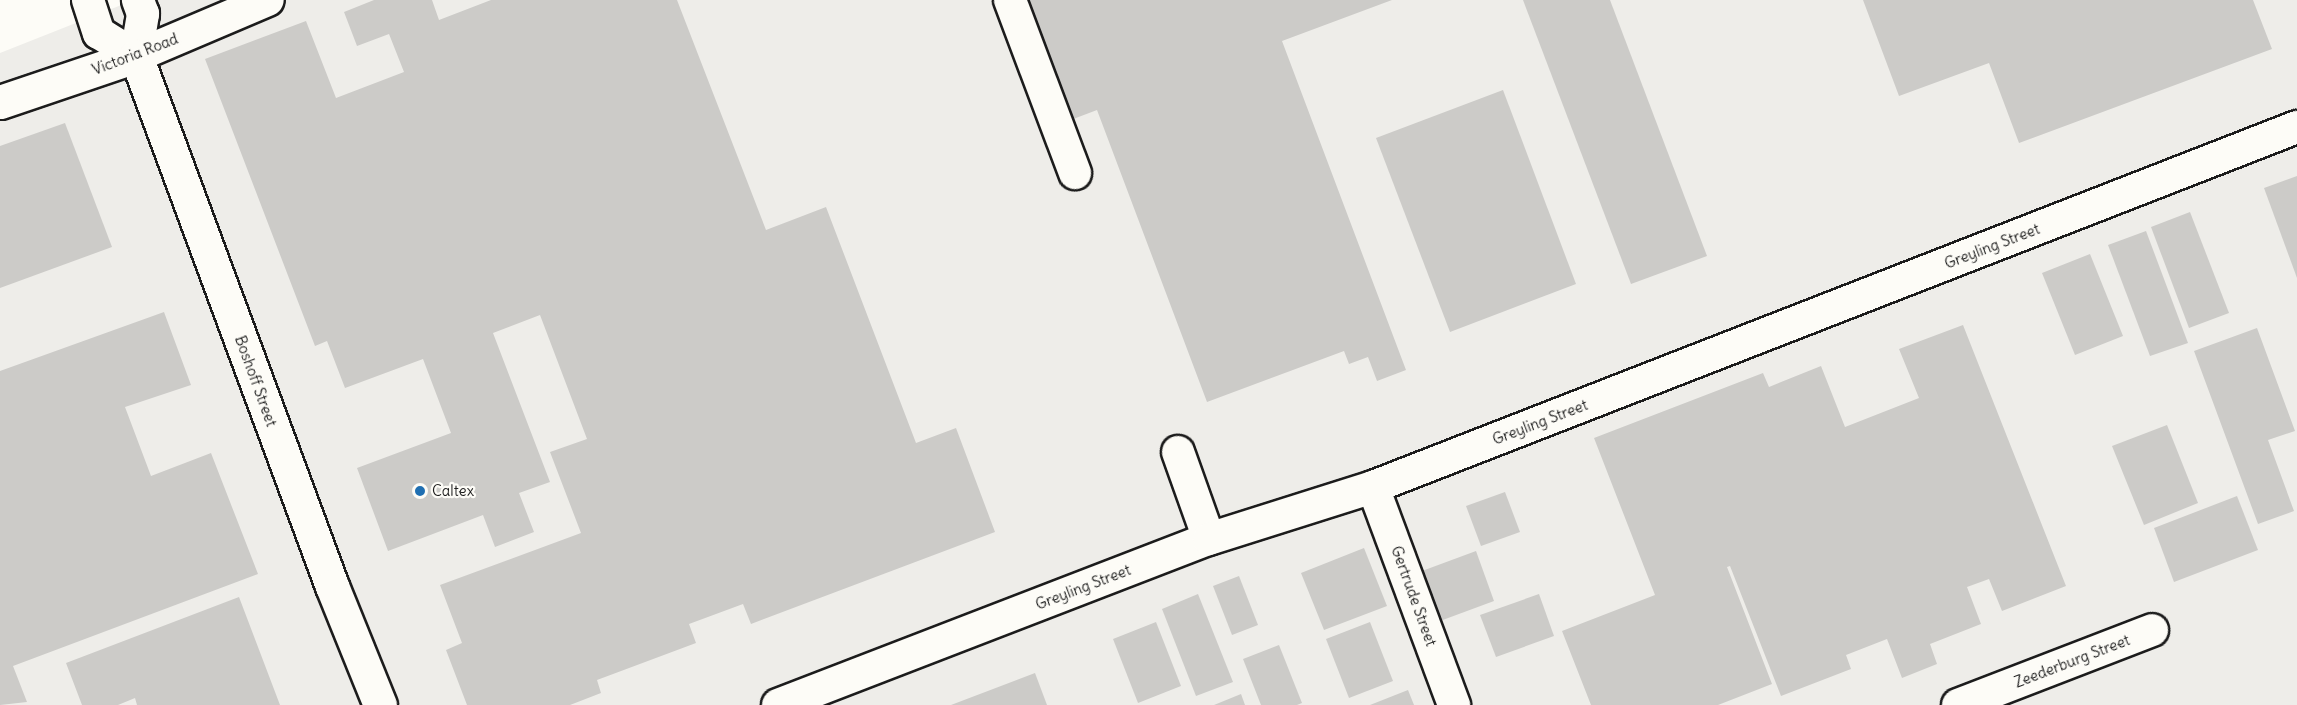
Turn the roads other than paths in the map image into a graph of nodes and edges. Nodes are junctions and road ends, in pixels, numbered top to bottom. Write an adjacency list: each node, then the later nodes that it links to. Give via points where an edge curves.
1 (88, 0): 5 (street, via 99,33)
2 (268, 0): 5 (street, Victoria Road)
3 (1010, 0): 8 (street)
4 (141, 7): 5 (street, Boshoff Street)
5 (136, 56): 6 (main road, Victoria Road); 13 (main road, Boshoff Street, via 332,586)
6 (0, 102)
7 (2297, 127): 10 (street, Greyling Street)
8 (1075, 173)
9 (1178, 452): 11 (street)
10 (1373, 487): 11 (street, Greyling Street); 15 (street, Gertrude Street)
11 (1209, 539): 14 (street, Greyling Street)
12 (2152, 630): 16 (street, Zeederburg Street)
13 (380, 705)
14 (778, 705)
15 (1454, 705)
16 (1959, 705)

